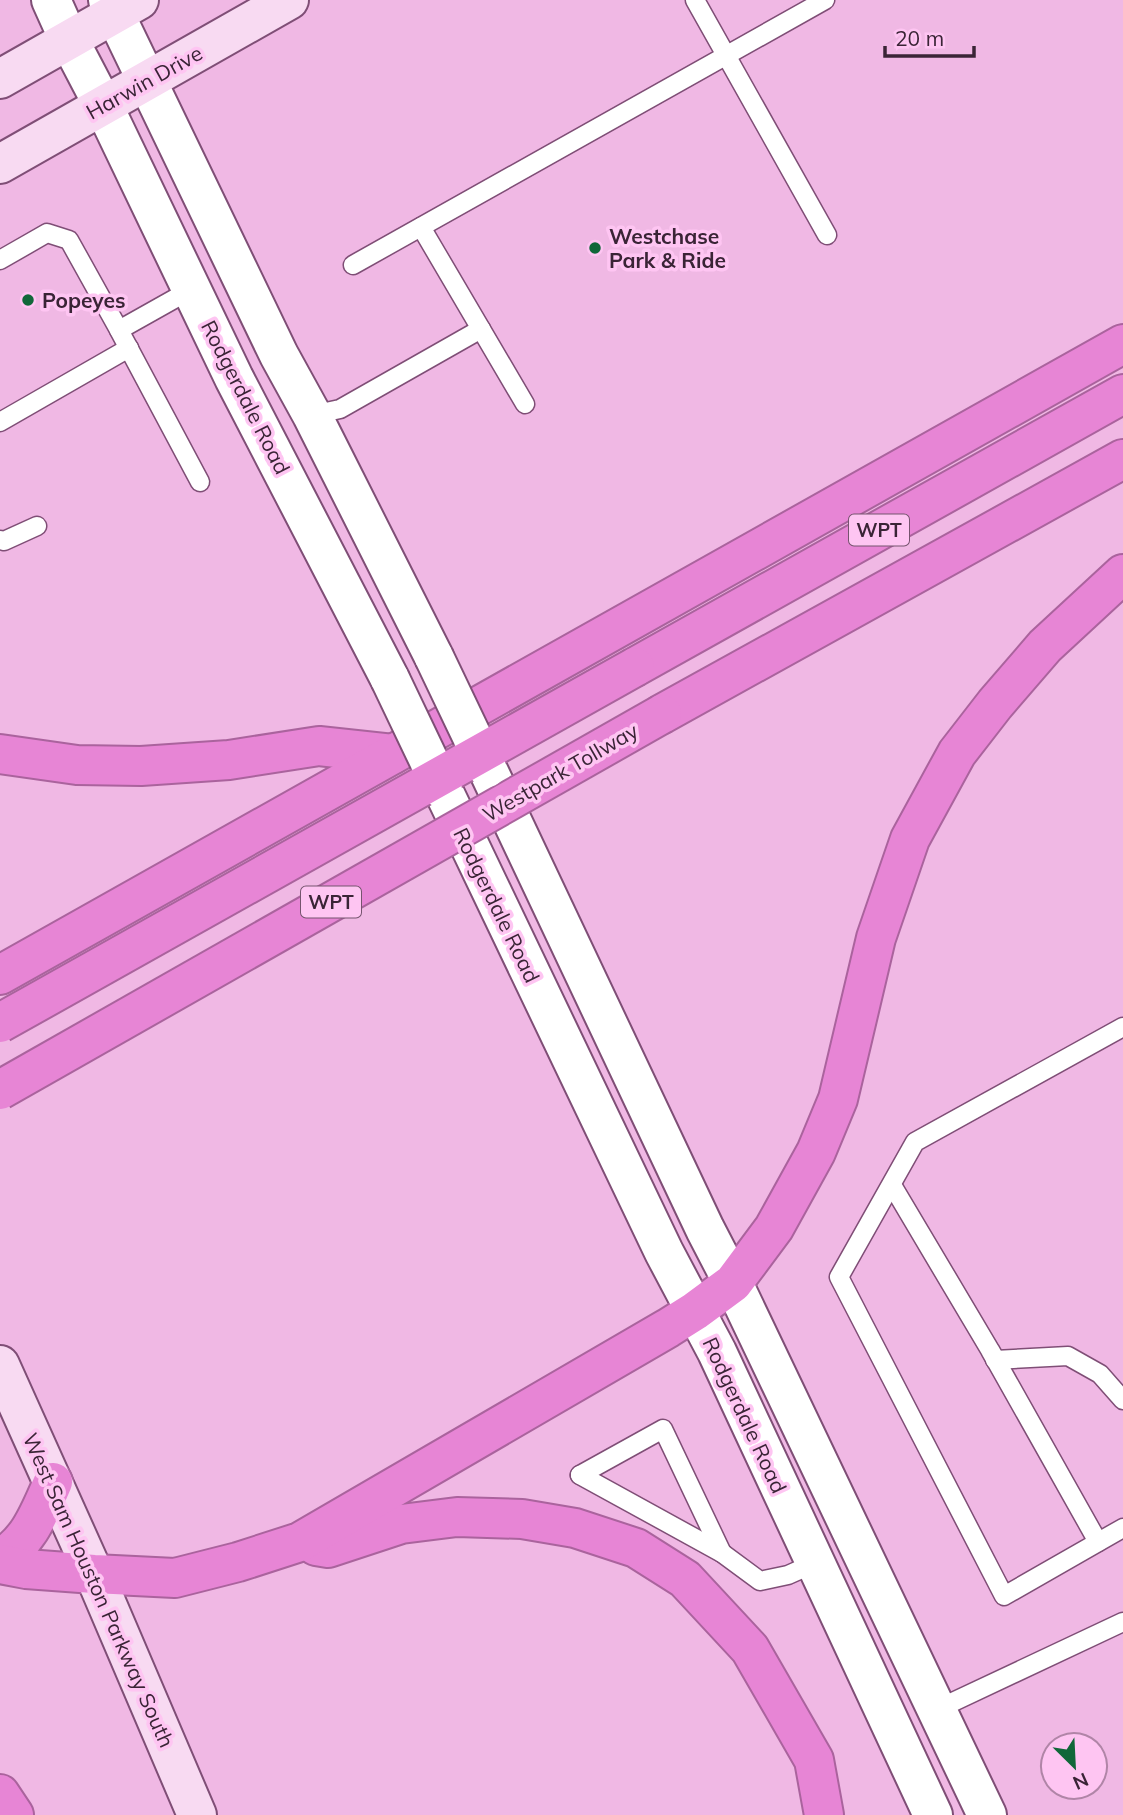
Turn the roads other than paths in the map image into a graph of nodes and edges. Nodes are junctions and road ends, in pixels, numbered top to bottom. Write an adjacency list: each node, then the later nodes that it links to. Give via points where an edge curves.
1 (51, 0): 6 (street, Rodgerdale Road)
2 (289, 0): 9 (main road, Harwin Drive)
3 (695, 0): 7 (lane)
4 (825, 0): 7 (lane)
5 (121, 5): 6 (main road); 9 (street)
6 (69, 40): 8 (main road); 10 (street, Rodgerdale Road)
7 (726, 55): 12 (lane); 13 (lane)
8 (0, 79)
9 (147, 81): 10 (main road, Harwin Drive); 23 (street, via 273,344)
10 (103, 105): 11 (main road, Harwin Drive); 16 (street, Rodgerdale Road)
11 (0, 164)
12 (421, 227): 15 (lane); 17 (lane)
13 (827, 235)
14 (0, 260): 18 (lane, via 47,233 69,240)
15 (353, 265)
16 (191, 289): 18 (lane); 25 (street, Rodgerdale Road)
17 (481, 329): 22 (lane); 23 (lane, via 340,408)
18 (119, 330): 20 (lane)
19 (1123, 344): 33 (highway)
20 (128, 348): 24 (lane); 27 (lane)
21 (1123, 394): 35 (highway, WPT, bridge)
22 (525, 404)
23 (312, 415): 31 (street)
24 (0, 422)
25 (269, 442): 31 (street, via 294,448 315,468 351,536); 40 (street, Rodgerdale Road, bridge, via 390,679)
26 (1123, 459): 37 (highway, Westpark Tollway / WPT, bridge, via 662,714)
27 (200, 482)
28 (37, 526): 29 (lane)
29 (0, 540)
30 (1123, 574): 39 (highway, via 1045,646 957,753 910,839 876,938 838,1099 816,1152 774,1228)
31 (403, 594): 39 (street, bridge)
32 (0, 754): 33 (highway, via 77,765 141,766 229,760 319,746)
33 (393, 754): 34 (highway)
34 (0, 975)
35 (0, 1023)
36 (1123, 1027): 38 (lane, via 915,1142)
37 (0, 1090)
38 (892, 1185): 41 (lane); 47 (lane, via 839,1278 1003,1596)
39 (733, 1283): 40 (highway); 53 (street)
40 (695, 1311): 46 (highway); 50 (street, Rodgerdale Road)
41 (995, 1360): 43 (lane, via 1068,1356 1100,1374); 47 (lane)
42 (0, 1365): 44 (main road, West Sam Houston Parkway South)
43 (1123, 1399)
44 (52, 1482): 49 (highway, via 41,1511); 51 (main road, West Sam Houston Parkway South)
45 (1123, 1528): 47 (lane)
46 (300, 1542): 51 (highway, via 176,1578); 58 (highway, via 328,1548 401,1524 457,1517 522,1519 575,1528 636,1548 685,1579 750,1649 814,1760)
47 (1098, 1542)
48 (722, 1553): 48 (lane, via 604,1488 580,1475 663,1429); 50 (lane, via 760,1581)
49 (10, 1561): 51 (highway)
50 (815, 1563): 54 (street, Rodgerdale Road)
51 (94, 1574): 57 (main road, West Sam Houston Parkway South)
52 (1123, 1622): 53 (lane)
53 (937, 1709): 54 (street); 60 (street)
54 (892, 1727): 59 (street, Rodgerdale Road)
55 (0, 1794): 56 (highway)
56 (15, 1815)
57 (197, 1815)
58 (824, 1815)
59 (933, 1815)
60 (987, 1815)

